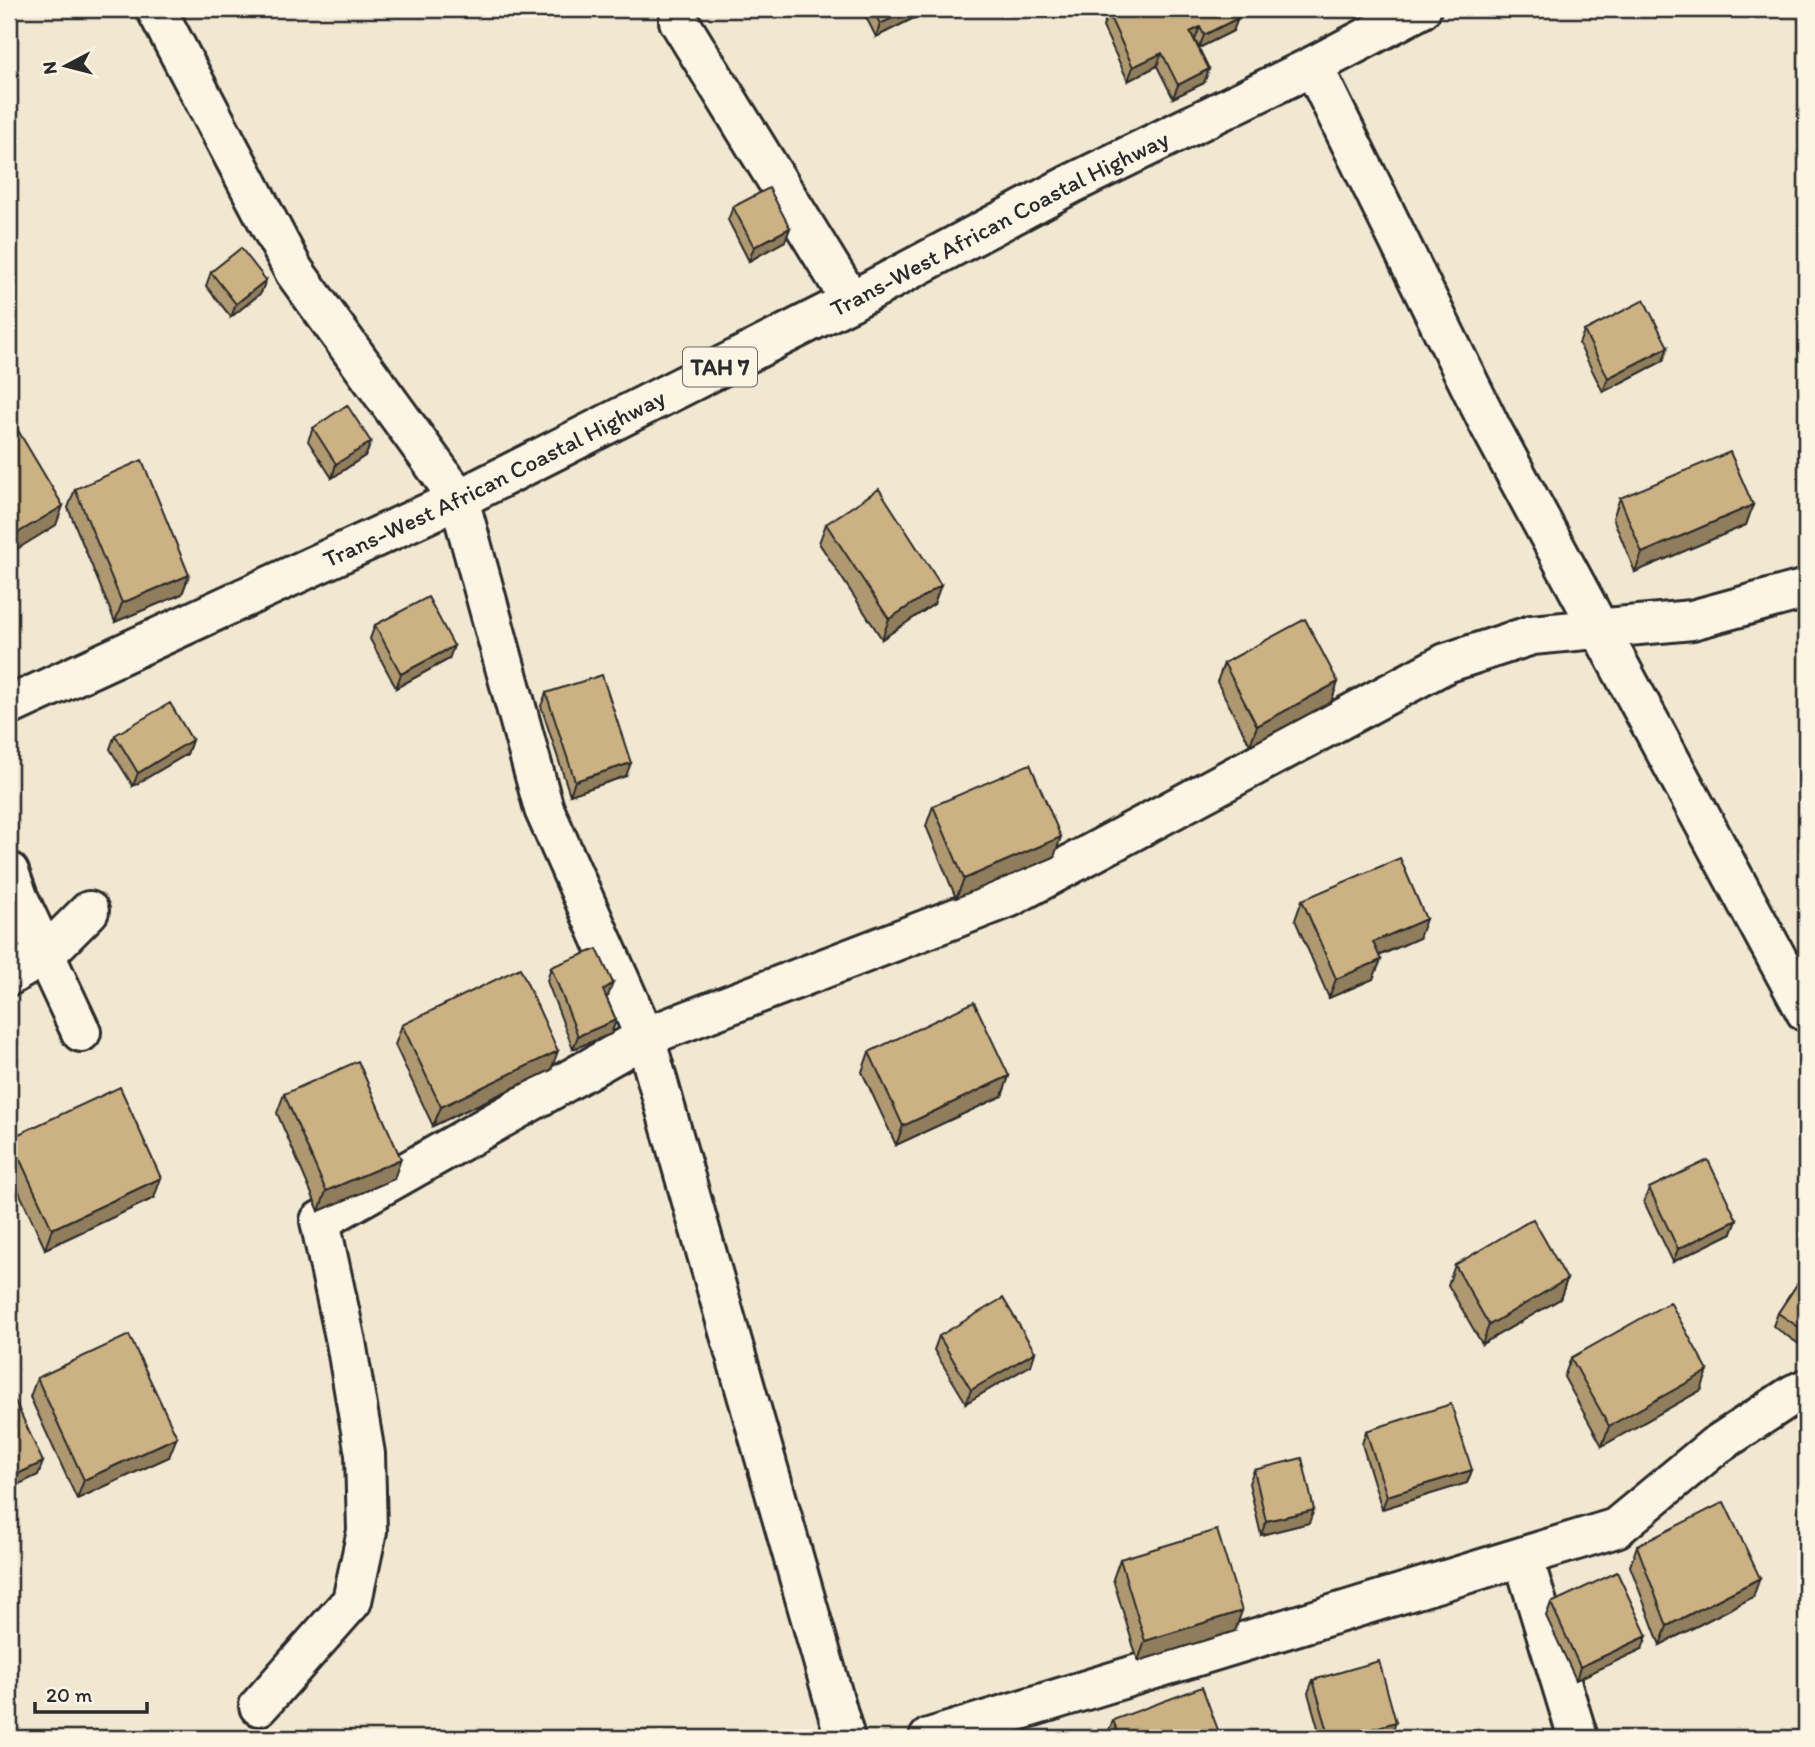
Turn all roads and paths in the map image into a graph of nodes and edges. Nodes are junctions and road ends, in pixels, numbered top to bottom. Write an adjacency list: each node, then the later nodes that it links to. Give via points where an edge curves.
1 (156, 9): 6 (main road, via 294,271)
2 (1421, 9): 4 (main road, Trans-West African Coastal Highway / TAH 7)
3 (679, 21): 5 (main road)
4 (1313, 66): 5 (main road, Trans-West African Coastal Highway / TAH 7, via 1071,184); 8 (main road, via 1490,426)
5 (851, 301): 6 (main road, Trans-West African Coastal Highway / TAH 7)
6 (459, 499): 9 (main road, Trans-West African Coastal Highway / TAH 7); 16 (main road, via 544,809)
7 (1806, 589): 8 (main road, via 1692,620)
8 (1598, 629): 14 (main road); 16 (main road, via 1532,635 1446,663 1008,898)
9 (9, 706)
10 (9, 872): 12 (main road)
11 (89, 911): 12 (main road)
12 (45, 955): 13 (main road); 15 (main road)
13 (9, 976)
14 (1806, 1012)
15 (81, 1032)
16 (645, 1037): 19 (main road, via 320,1222 365,1454 366,1531 352,1601); 20 (main road)
17 (1806, 1389): 18 (main road, via 1715,1446 1616,1528)
18 (1522, 1557): 21 (main road); 22 (main road)
19 (259, 1706)
20 (845, 1738)
21 (929, 1738)
22 (1578, 1738)

